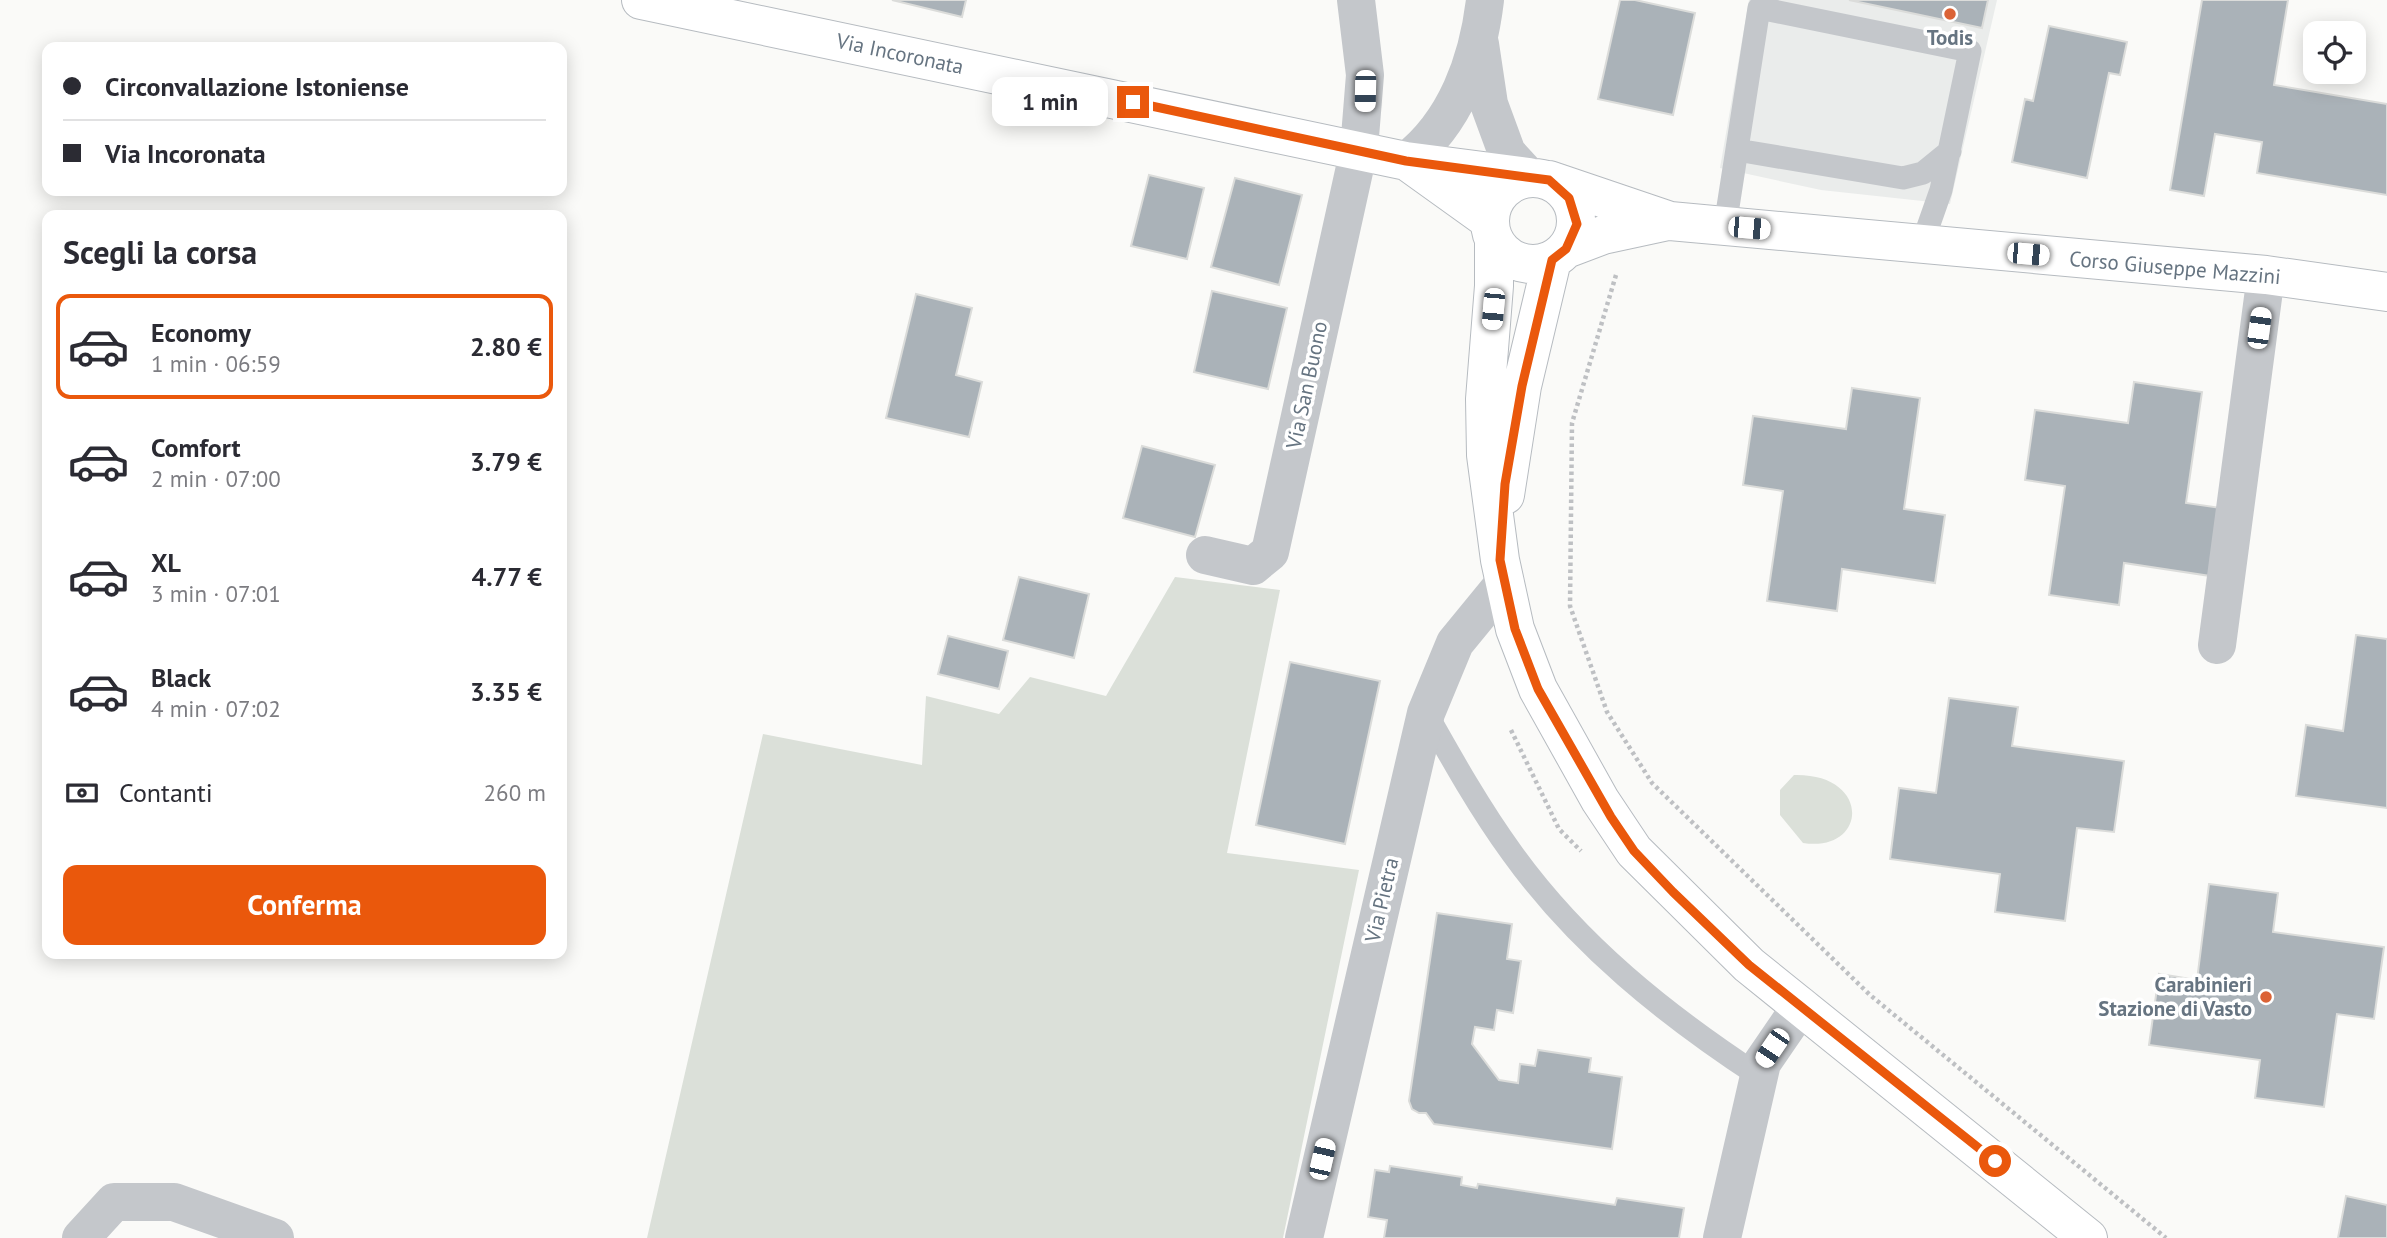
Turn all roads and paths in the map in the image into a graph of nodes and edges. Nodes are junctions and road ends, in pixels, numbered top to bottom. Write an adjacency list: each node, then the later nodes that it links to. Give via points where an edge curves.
1 (641, 0): 5 (main road, Via Incoronata)
2 (1356, 0): 5 (street, via 1365,75)
3 (1485, 0): 4 (street)
4 (1480, 44): 8 (street, via 1447,117); 9 (street, via 1489,104 1507,153)
5 (1359, 149): 8 (main road, Via Incoronata); 18 (street, Via San Buono, via 1270,552 1253,566)
6 (1737, 150): 7 (lane, via 1903,178 1923,173); 7 (lane, via 1759,8 1970,51); 11 (lane)
7 (1950, 150): 14 (lane)
8 (1406, 161): 9 (main road, Via Incoronata); 13 (main road, Via Incoronata)
9 (1539, 179): 10 (main road, Corso Giuseppe Mazzini); 13 (main road, via 1516,180 1496,196); 15 (main road, via 1569,198 1575,210 1577,224)
10 (1670, 221): 11 (main road, Corso Giuseppe Mazzini); 12 (main road, Corso Giuseppe Mazzini)
11 (1725, 226): 14 (main road, Corso Giuseppe Mazzini)
12 (1629, 230): 15 (main road, Corso Giuseppe Mazzini); 29 (path, via 1573,423 1570,606 1607,712 1652,783 1870,995)
13 (1491, 231): 15 (main road, via 1513,260 1539,264); 19 (main road, via 1494,286 1485,400 1486,455)
14 (1922, 244): 16 (main road, Corso Giuseppe Mazzini)
15 (1559, 254): 19 (main road, via 1522,386 1505,484)
16 (2266, 275): 17 (main road, Corso Giuseppe Mazzini); 20 (street)
17 (2387, 292)
18 (1205, 555)
19 (1502, 571): 21 (street, Via Pietra, via 1454,643); 22 (main road, via 1515,629 1538,689 1634,851 1749,965)
20 (2217, 645)
21 (1426, 713): 23 (lane, via 1513,855 1566,919 1689,1030); 26 (street, Via Pietra)
22 (1801, 1006): 23 (street, via 1762,1063); 28 (main road)
23 (1759, 1076): 27 (street)
24 (80, 1238): 25 (street, via 114,1202 174,1202)
25 (275, 1238)
26 (1304, 1238)
27 (1722, 1238)
28 (2088, 1238)
29 (2166, 1238)

